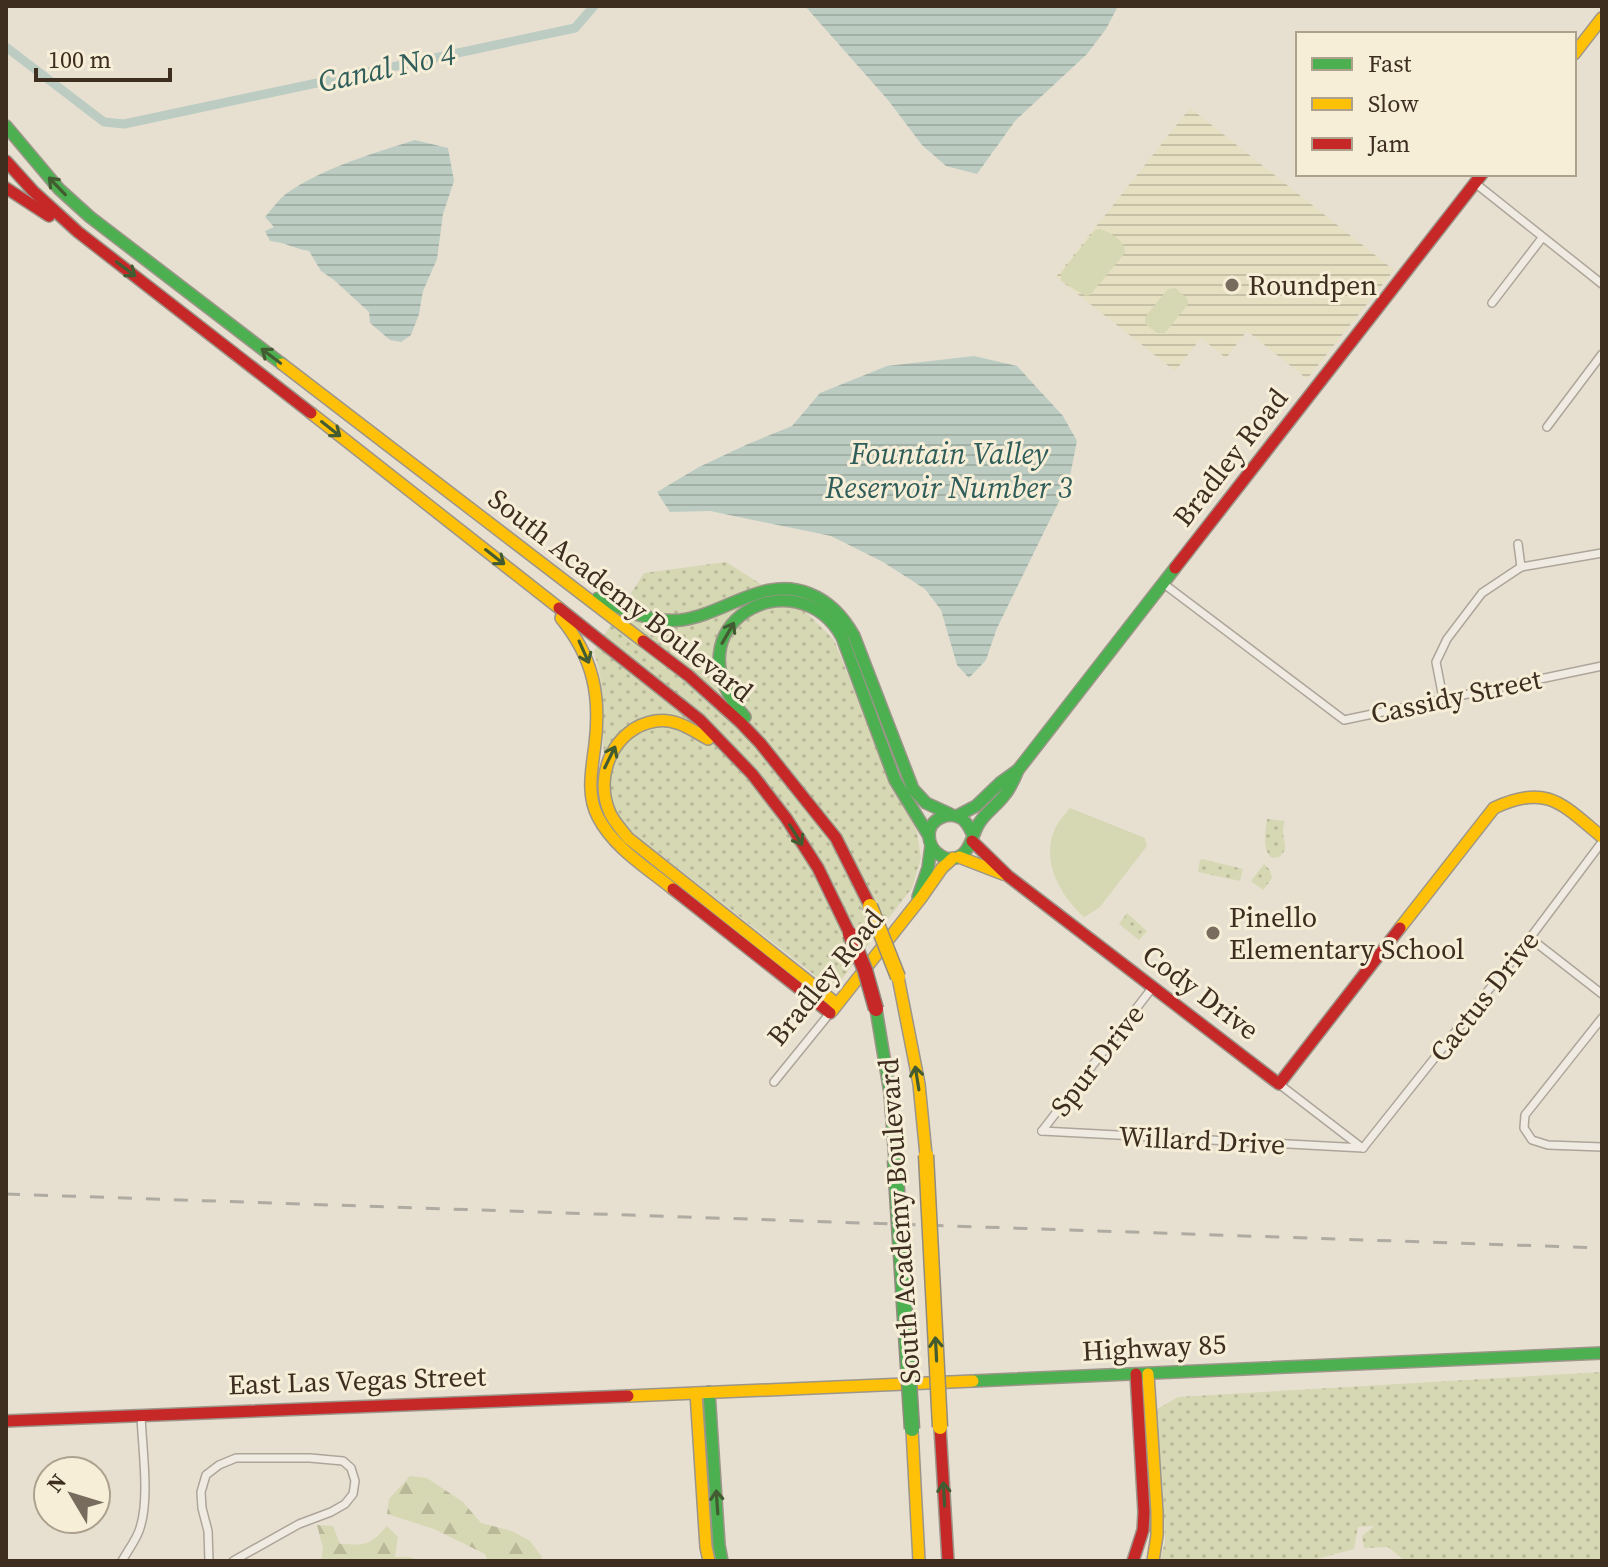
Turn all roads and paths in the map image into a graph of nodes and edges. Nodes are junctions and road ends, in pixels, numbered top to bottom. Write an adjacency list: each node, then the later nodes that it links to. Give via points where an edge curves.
1 (1602, 18): 2 (main road)
2 (1576, 51)
3 (6, 126): 16 (main road, South Academy Boulevard, one-way to 3, via 90,217)
4 (6, 161): 8 (main road, South Academy Boulevard)
5 (1478, 179): 7 (street); 17 (main road, Bradley Road)
6 (6, 188): 8 (main road)
7 (1542, 238): 9 (street); 10 (street)
8 (91, 243): 18 (main road, South Academy Boulevard, one-way to 18)
9 (1602, 284)
10 (1492, 303)
11 (1602, 354): 12 (street)
12 (1547, 427)
13 (1518, 544): 15 (street)
14 (1602, 553): 15 (street)
15 (1521, 567): 20 (street, via 1482,593 1447,639 1436,662)
16 (567, 583): 23 (main road, via 621,610 659,620 698,616 773,589 809,592 825,601 848,624 914,792 928,806); 25 (main road, South Academy Boulevard, via 740,722)
17 (1164, 584): 20 (street, Cassidy Street, via 1344,720); 21 (main road, Bradley Road)
18 (537, 590): 22 (main road, South Academy Boulevard, via 700,720); 34 (main road, one-way to 34, via 585,649 592,672 597,715 590,788 601,826 620,847)
19 (1602, 666): 20 (street, Cassidy Street)
20 (1443, 698)
21 (1018, 770): 23 (main road, Bradley Road, via 976,806); 24 (main road, Bradley Road)
22 (777, 808): 34 (main road, one-way to 22, via 619,830 603,798 603,774 610,753 627,733 656,721 679,723 704,736); 46 (main road, South Academy Boulevard, one-way to 46, bridge, via 818,868 865,970 876,1009 890,1093)
23 (954, 815): 24 (main road, via 970,826); 27 (main road, Bradley Road, via 934,822)
24 (972, 837): 28 (main road, Bradley Road, via 968,849); 29 (main road, Cody Drive)
25 (836, 838): 27 (main road, one-way to 27, via 808,789 735,704 721,677 721,644 731,625 769,601 807,604 839,632 899,789); 47 (main road, South Academy Boulevard, one-way to 25, bridge, via 919,1084 898,977)
26 (1602, 840): 31 (street, Cactus Drive); 37 (main road, via 1556,801 1540,796 1511,799 1494,808)
27 (930, 841): 28 (main road, via 938,854); 30 (main road, Bradley Road)
28 (956, 857): 29 (main road, Cody Drive); 30 (main road, Bradley Road)
29 (1008, 876): 32 (main road, Cody Drive)
30 (916, 904): 34 (main road, Bradley Road)
31 (1530, 938): 33 (street); 40 (street, Cactus Drive)
32 (1152, 988): 37 (main road, Cody Drive); 38 (street, Spur Drive)
33 (1602, 994)
34 (833, 1009): 36 (street, Bradley Road)
35 (1602, 1018): 39 (street, via 1525,1115 1524,1128 1532,1140 1548,1145)
36 (774, 1082)
37 (1279, 1084): 40 (street, Cody Drive)
38 (1042, 1131): 40 (street, Willard Drive)
39 (1602, 1147)
40 (1363, 1148)
41 (1602, 1353): 42 (main road, Highway 85)
42 (1142, 1374): 43 (main road, Highway 85); 57 (main road, via 1144,1512); 58 (main road, via 1157,1512)
43 (703, 1393): 44 (main road, East Las Vegas Street); 51 (main road); 52 (main road, one-way to 43)
44 (141, 1415): 45 (main road, East Las Vegas Street); 48 (street, via 143,1513)
45 (6, 1421)
46 (918, 1522): 53 (main road); 54 (main road, South Academy Boulevard)
47 (947, 1540): 55 (main road, South Academy Boulevard); 56 (main road)
48 (122, 1561)
49 (209, 1561): 50 (street, via 201,1492 206,1475 219,1465 236,1458 310,1458 343,1461 351,1468 353,1494 345,1504)
50 (233, 1561)
51 (709, 1561)
52 (722, 1561)
53 (908, 1561)
54 (919, 1561)
55 (948, 1561)
56 (958, 1561)
57 (1133, 1561)
58 (1153, 1561)

